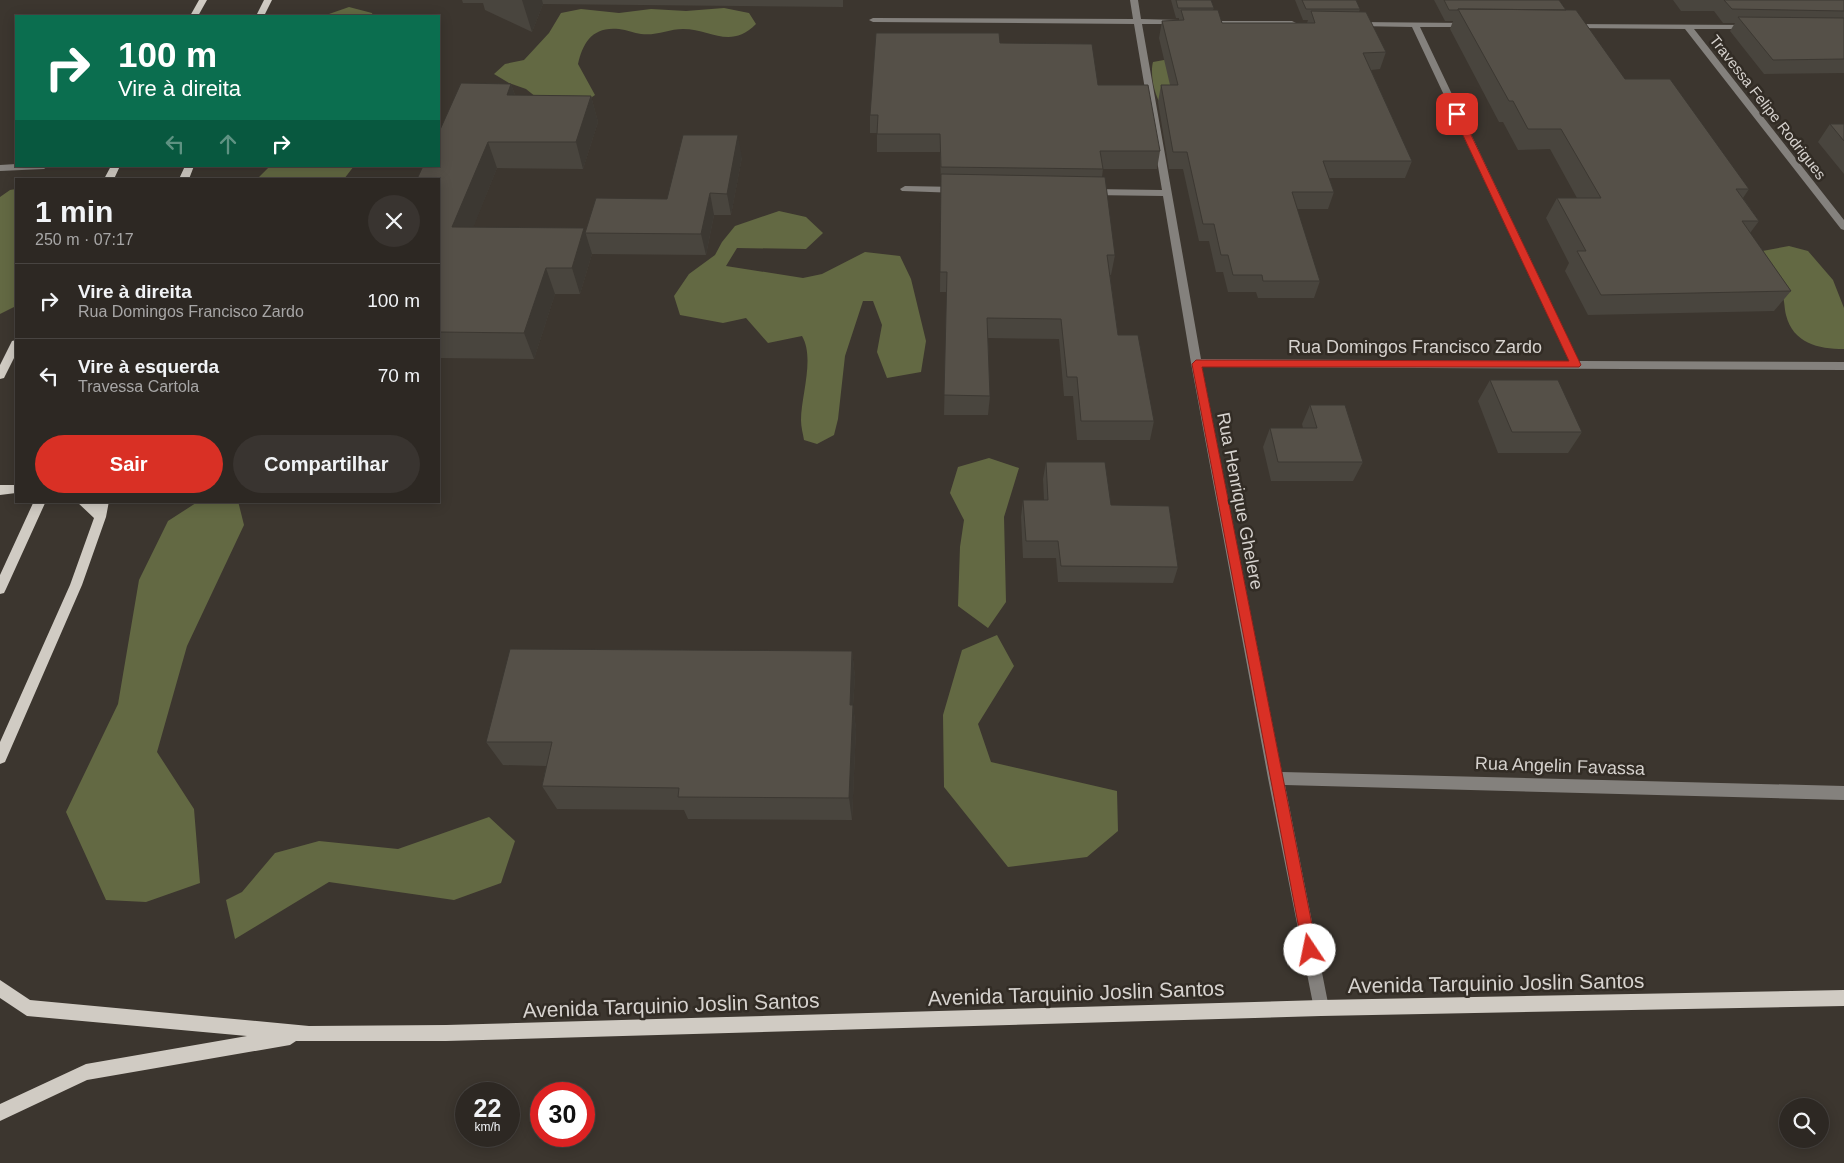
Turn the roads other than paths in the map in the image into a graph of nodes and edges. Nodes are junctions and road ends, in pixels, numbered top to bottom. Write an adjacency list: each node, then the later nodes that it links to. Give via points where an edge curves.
1 (203, 0): 4 (main road)
2 (268, 0): 5 (main road)
3 (1134, 0): 7 (street, Rua Henrique Ghelere)
4 (195, 15)
5 (260, 15)
6 (873, 20): 7 (street)
7 (1138, 22): 8 (street); 22 (street, Rua Henrique Ghelere)
8 (1188, 22)
9 (1198, 22): 10 (street)
10 (1296, 23)
11 (1346, 24): 12 (street)
12 (1415, 24): 13 (street); 28 (street)
13 (1474, 25)
14 (1562, 26): 15 (street)
15 (1688, 27): 16 (street); 23 (street, Travessa Felipe Rodrigues)
16 (1756, 27)
17 (22, 167): 18 (street)
18 (0, 168)
19 (905, 189): 20 (street)
20 (973, 190)
21 (1080, 192): 22 (street)
22 (1168, 194): 27 (street, Rua Henrique Ghelere)
23 (1844, 227)
24 (15, 343): 26 (main road)
25 (15, 344): 30 (main road)
26 (0, 358)
27 (1196, 364): 28 (street, Rua Domingos Francisco Zardo); 39 (street, Rua Henrique Ghelere)
28 (1576, 365): 29 (street, Rua Domingos Francisco Zardo)
29 (1844, 366)
30 (0, 375)
31 (15, 489): 32 (main road)
32 (0, 490)
33 (39, 503): 37 (main road)
34 (87, 503): 36 (main road)
35 (103, 503): 36 (main road)
36 (100, 517): 38 (main road, via 76,585)
37 (0, 589)
38 (0, 758)
39 (1275, 778): 40 (street, Rua Angelin Favassa); 43 (street, Rua Henrique Ghelere)
40 (1844, 792)
41 (0, 988): 44 (main road, Avenida Tarquinio Joslin Santos, via 27,1008)
42 (1844, 998): 43 (main road, Avenida Tarquinio Joslin Santos)
43 (1321, 1008): 44 (main road, Avenida Tarquinio Joslin Santos, via 466,1033)
44 (309, 1034): 45 (main road, Avenida Tarquinio Joslin Santos, via 86,1072)
45 (0, 1113)

